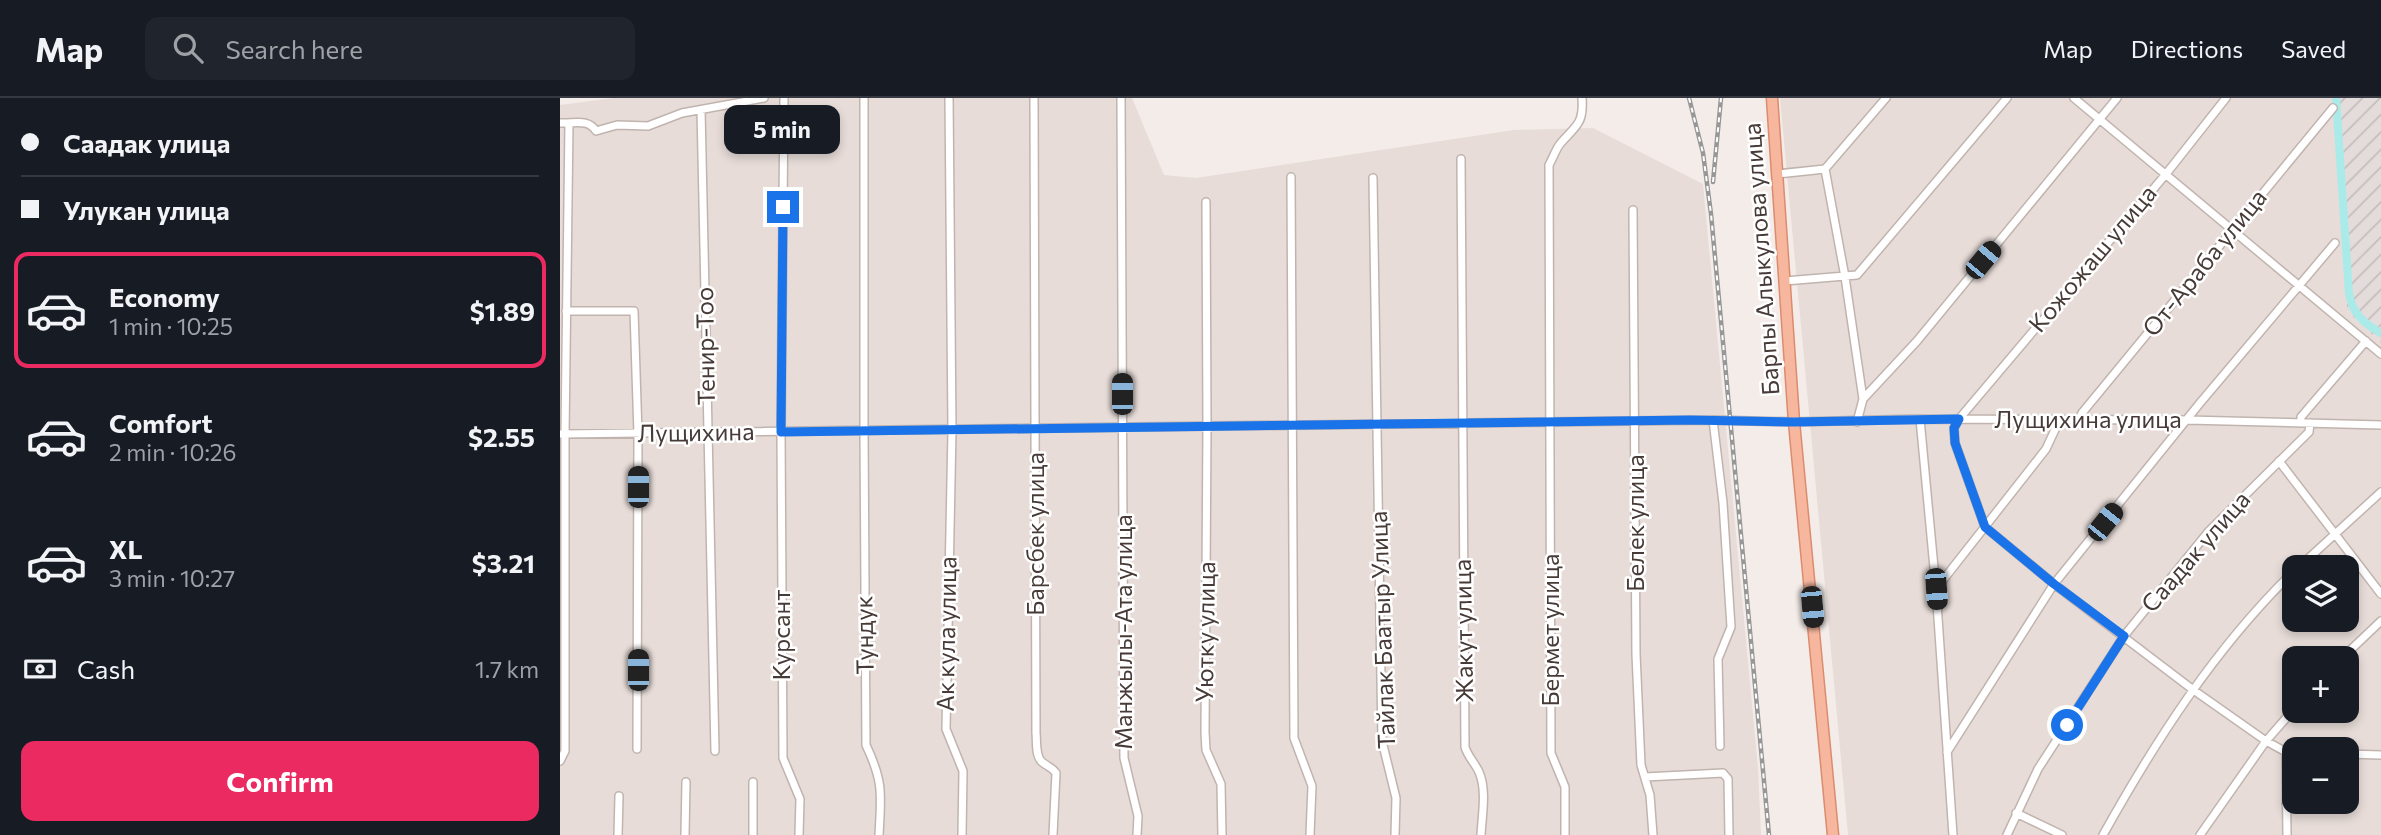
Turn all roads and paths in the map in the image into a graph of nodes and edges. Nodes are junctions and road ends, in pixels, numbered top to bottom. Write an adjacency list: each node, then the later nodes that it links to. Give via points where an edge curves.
1 (764, 98): 15 (street)
2 (784, 98): 56 (street, Курсант)
3 (864, 98): 55 (street, Тундук)
4 (949, 98): 54 (street, Ак кула улица)
5 (1034, 98): 53 (street, Барсбек улица)
6 (1121, 98): 52 (street, Манжылы-Ата улица)
7 (1582, 98): 42 (street, via 1583,111 1575,130 1559,145 1549,165)
8 (1772, 98): 20 (main road, Барпы Алыкулова улица)
9 (1886, 98): 19 (street)
10 (2007, 98): 28 (street, via 1857,275)
11 (2074, 98): 16 (street)
12 (2117, 98): 16 (street)
13 (2226, 98): 21 (street, Кожожаш улица)
14 (2333, 108): 26 (street, От-Араба улица)
15 (701, 110): 17 (street, via 648,126 617,125 596,131 589,123); 57 (street, Тенир-Тоо)
16 (2100, 119): 21 (street); 34 (street, via 1917,341)
17 (564, 123): 31 (street)
18 (1461, 159): 45 (street, Жакут улица)
19 (1825, 169): 20 (street); 28 (street)
20 (1777, 174): 29 (main road, Барпы Алыкулова улица)
21 (2166, 174): 26 (street); 36 (street, Кожожаш улица)
22 (1291, 177): 49 (street)
23 (1373, 178): 48 (street, Тайлак Баатыр Улица)
24 (1206, 202): 51 (street, Уютку улица)
25 (1633, 210): 41 (street, Белек улица)
26 (2231, 231): 30 (street); 38 (street, От-Араба улица)
27 (2335, 243): 30 (street)
28 (1845, 278): 29 (street); 34 (street)
29 (1785, 281): 43 (main road, Барпы Алыкулова улица)
30 (2299, 284): 32 (street); 40 (street)
31 (566, 311): 58 (street); 59 (street, via 634,311)
32 (2366, 341): 33 (street); 46 (street, via 2301,417)
33 (2381, 354)
34 (1863, 399): 44 (street)
35 (1920, 419): 36 (street, Лущихина улица); 44 (street, Лущихина улица); 67 (street)
36 (1959, 419): 37 (street, Лущихина улица); 62 (street, via 1955,443)
37 (2060, 419): 38 (street, Лущихина улица); 62 (street, via 2046,449)
38 (2079, 419): 40 (street, Лущихина улица)
39 (1713, 420): 41 (street, Лущихина улица); 43 (street, Лущихина улица); 75 (street, via 1731,627 1718,659)
40 (2187, 420): 46 (street, Лущихина улица); 66 (street)
41 (1636, 421): 42 (street, Лущихина улица); 83 (street, Белек улица, via 1636,654)
42 (1552, 422): 45 (street, Лущихина); 101 (street, Бермет улица, via 1552,753 1565,788)
43 (1794, 422): 44 (street, Лущихина улица); 104 (main road, Барпы Алыкулова улица)
44 (1857, 422)
45 (1462, 423): 48 (street, Лущихина); 100 (street, Жакут улица, via 1465,747 1483,786)
46 (2301, 423): 47 (street, Лущихина улица)
47 (2309, 423): 50 (street, Лущихина улица); 60 (street, Саадак улица, via 2309,432)
48 (1378, 424): 49 (street, Лущихина); 99 (street, Тайлак Баатыр Улица, via 1381,741 1396,797)
49 (1294, 425): 51 (street, Лущихина); 98 (street, via 1294,738 1312,786)
50 (2381, 425)
51 (1207, 426): 52 (street, Лущихина); 97 (street, Уютку улица, via 1205,732 1206,750 1221,784)
52 (1122, 428): 53 (street, Лущихина); 96 (street, Манжылы-Ата улица, via 1124,758 1138,816)
53 (1035, 429): 54 (street, Лущихина); 95 (street, Барсбек улица, via 1038,757 1056,774)
54 (952, 430): 55 (street, Лущихина); 94 (street, Ак кула улица, via 946,730 963,771)
55 (864, 431): 56 (street, Лущихина); 93 (street, Тундук, via 866,745 881,786)
56 (781, 432): 57 (street, Лущихина); 92 (street, Курсант, via 783,758 800,799)
57 (707, 433): 59 (street, Лущихина); 78 (street, Тенир-Тоо)
58 (563, 434): 59 (street, Лущихина); 82 (street, via 565,751)
59 (638, 434): 77 (street)
60 (2279, 461): 63 (street); 70 (street, Саадак улица, via 2209,531)
61 (2381, 492): 63 (street)
62 (1985, 527): 66 (street); 67 (street)
63 (2334, 532): 64 (street); 68 (street)
64 (2311, 555)
65 (2282, 583): 72 (street)
66 (2054, 584): 70 (street); 79 (street)
67 (1936, 589): 79 (street)
68 (2381, 594)
69 (2381, 621): 71 (street)
70 (2124, 636): 72 (street); 87 (street, Саадак улица, via 2038,769)
71 (2355, 646)
72 (2192, 689): 74 (street); 108 (street, via 2144,761)
73 (2282, 723): 74 (street)
74 (2266, 741): 76 (street); 109 (street)
75 (1720, 746)
76 (2282, 748)
77 (637, 749)
78 (715, 751)
79 (1947, 752): 105 (street)
80 (2359, 754): 81 (street)
81 (2381, 755)
82 (560, 761)
83 (1645, 777): 102 (street, Белек улица); 103 (street, via 1723,774 1728,779)
84 (686, 782): 90 (street)
85 (753, 782): 91 (street)
86 (619, 796): 89 (street)
87 (2016, 813): 106 (street, Саадак улица); 107 (street)
88 (2286, 814): 110 (street)
89 (618, 835)
90 (685, 835)
91 (753, 835)
92 (799, 835)
93 (879, 835)
94 (962, 835)
95 (1053, 835)
96 (1137, 835)
97 (1222, 835)
98 (1310, 835)
99 (1395, 835)
100 (1481, 835)
101 (1565, 835)
102 (1653, 835)
103 (1729, 835)
104 (1833, 835)
105 (1953, 835)
106 (2007, 835)
107 (2062, 835)
108 (2103, 835)
109 (2200, 835)
110 (2287, 835)

